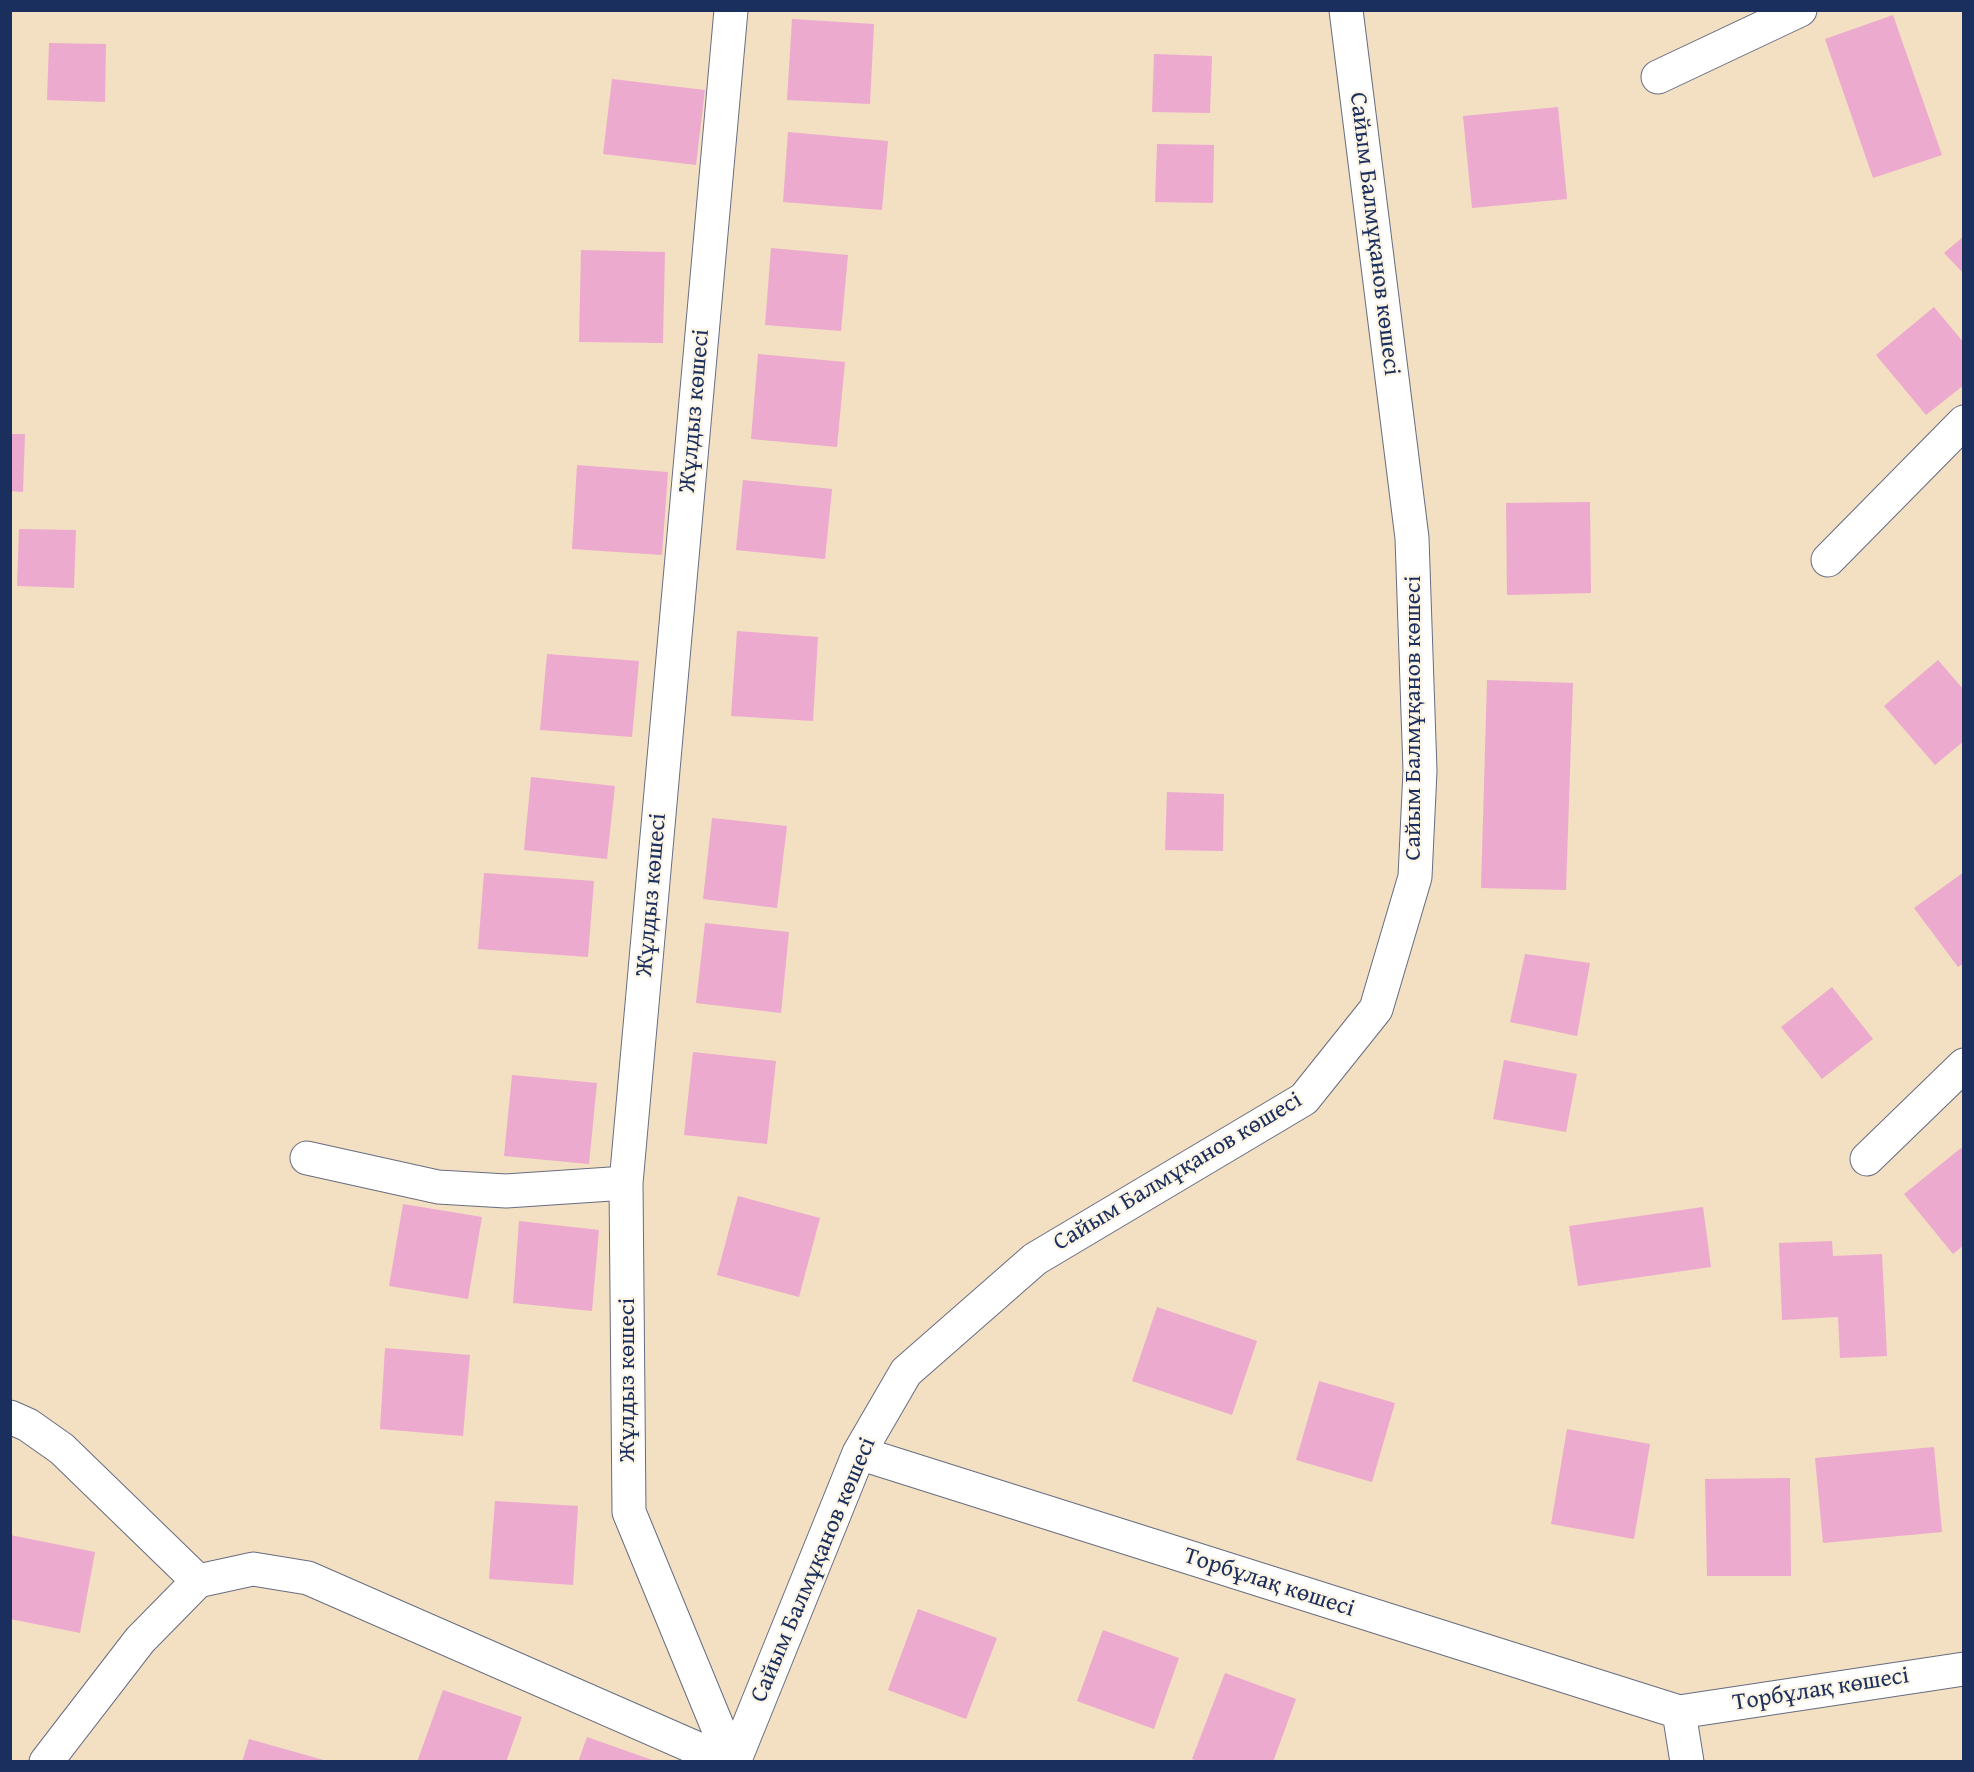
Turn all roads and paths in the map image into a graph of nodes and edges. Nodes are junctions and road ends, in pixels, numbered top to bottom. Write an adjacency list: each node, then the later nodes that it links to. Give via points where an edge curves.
1 (731, 10): 10 (street, Жұлдыз көшесі)
2 (1346, 10): 12 (street, Сайым Балмұқанов көшесі, via 1412,538 1420,771 1415,877 1376,1009 1304,1099 1035,1258 906,1372)
3 (1800, 10): 4 (street)
4 (1658, 77)
5 (1964, 422): 6 (street)
6 (1828, 560)
7 (1964, 1065): 9 (street)
8 (308, 1158): 10 (street, via 438,1187 506,1191)
9 (1867, 1159)
10 (626, 1184): 18 (street, Жұлдыз көшесі, via 629,1512)
11 (10, 1417): 13 (street, via 62,1449)
12 (859, 1453): 15 (street, Торбұлақ көшесі); 18 (street, Сайым Балмұқанов көшесі)
13 (198, 1581): 16 (street, via 140,1640); 17 (street, via 253,1569 308,1578)
14 (1964, 1669): 15 (street, Торбұлақ көшесі)
15 (1679, 1712): 19 (street)
16 (46, 1761)
17 (728, 1761)
18 (733, 1761)
19 (1687, 1761)

